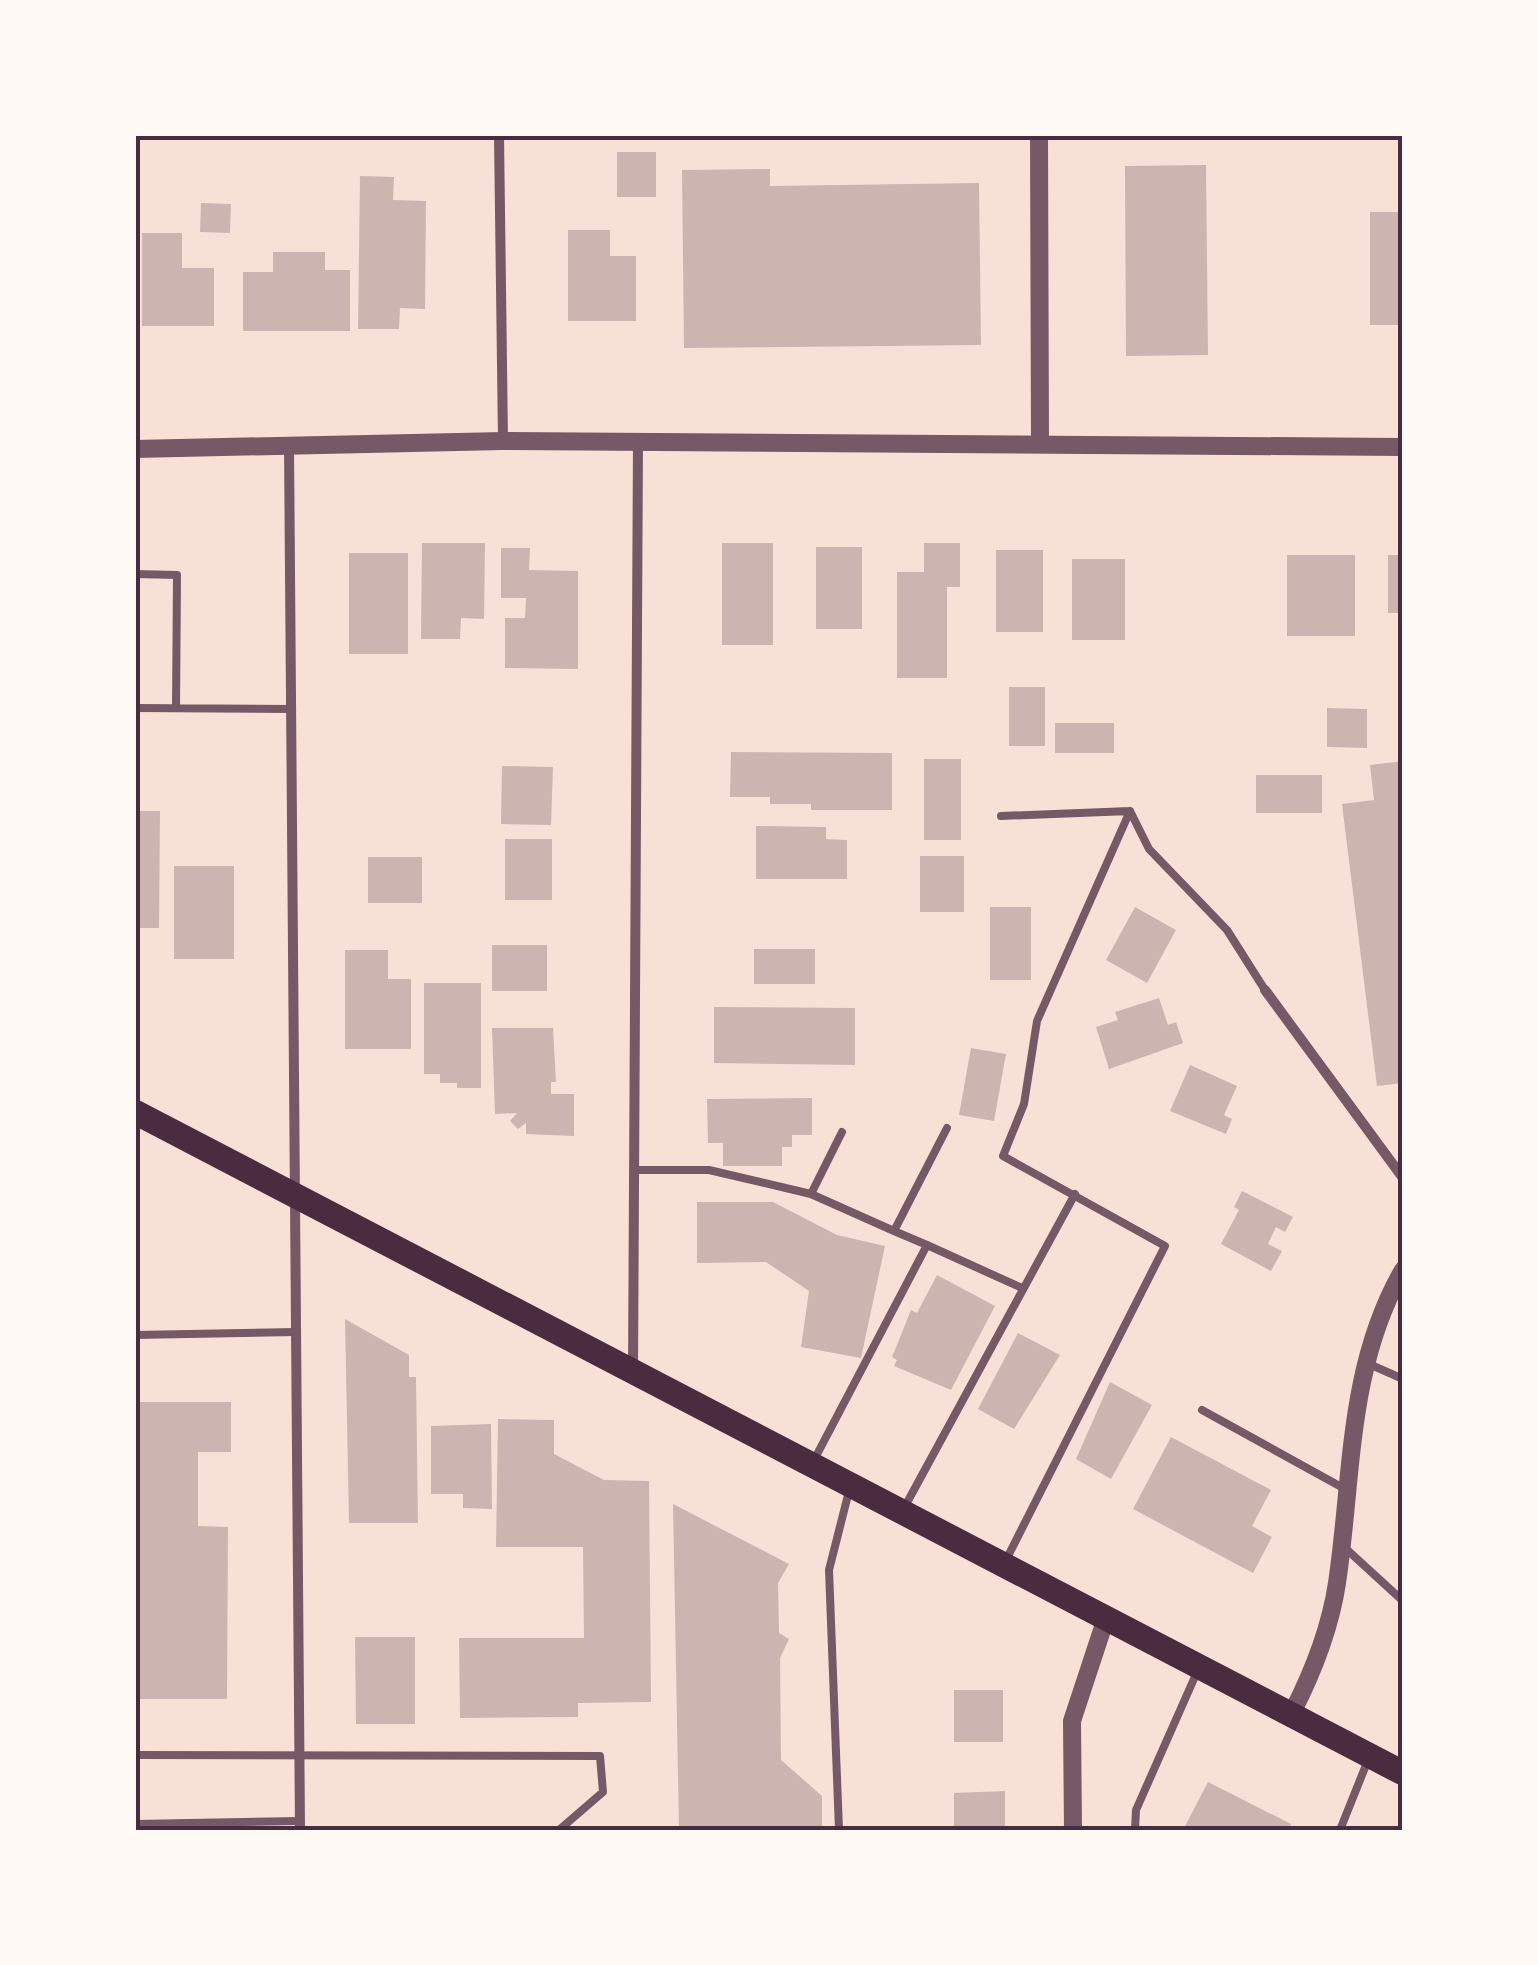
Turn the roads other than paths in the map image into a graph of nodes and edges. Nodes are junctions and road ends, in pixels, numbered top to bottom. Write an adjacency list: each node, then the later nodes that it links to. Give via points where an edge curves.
1 (499, 135): 3 (street)
2 (1039, 135): 5 (street)
3 (503, 441): 4 (street); 6 (street)
4 (638, 443): 5 (street); 19 (street)
5 (1040, 444): 7 (street)
6 (289, 447): 8 (street); 12 (street)
7 (1403, 447)
8 (135, 449)
9 (135, 574): 11 (lane, via 177,575)
10 (135, 708): 11 (lane)
11 (176, 708): 12 (lane)
12 (292, 710): 23 (street)
13 (1130, 811): 14 (lane); 15 (lane, via 1149,849 1227,930); 22 (lane, via 1037,1021 1024,1104 1002,1156)
14 (1002, 816)
15 (1265, 990): 20 (street)
16 (135, 1112): 23 (main road)
17 (946, 1128): 24 (lane)
18 (842, 1132): 21 (lane)
19 (634, 1170): 21 (lane, via 709,1170); 31 (street)
20 (1403, 1178)
21 (811, 1194): 24 (lane)
22 (1075, 1194): 27 (lane); 39 (lane, via 1165,1246)
23 (296, 1196): 28 (street); 31 (main road)
24 (894, 1231): 25 (lane)
25 (927, 1245): 27 (lane); 34 (lane)
26 (1403, 1270): 30 (street)
27 (1022, 1288): 37 (lane)
28 (296, 1332): 29 (lane); 44 (street)
29 (135, 1335)
30 (1365, 1362): 32 (lane); 36 (street)
31 (632, 1372): 34 (main road)
32 (1403, 1379)
33 (1202, 1410): 36 (lane)
34 (810, 1466): 35 (main road)
35 (850, 1486): 37 (main road); 51 (lane, via 829,1570)
36 (1346, 1489): 38 (street)
37 (901, 1514): 39 (main road)
38 (1340, 1543): 40 (lane); 43 (street, via 1321,1650)
39 (1003, 1566): 41 (main road)
40 (1403, 1601)
41 (1106, 1618): 42 (main road); 52 (street, via 1072,1721)
42 (1199, 1668): 43 (main road); 53 (lane, via 1148,1779)
43 (1292, 1713): 46 (main road)
44 (300, 1754): 45 (lane); 49 (street); 50 (lane, via 600,1756 603,1792)
45 (135, 1755)
46 (1370, 1756): 47 (main road); 54 (lane)
47 (1403, 1773)
48 (135, 1824): 49 (lane)
49 (300, 1826)
50 (559, 1830)
51 (839, 1830)
52 (1073, 1830)
53 (1135, 1830)
54 (1340, 1830)

